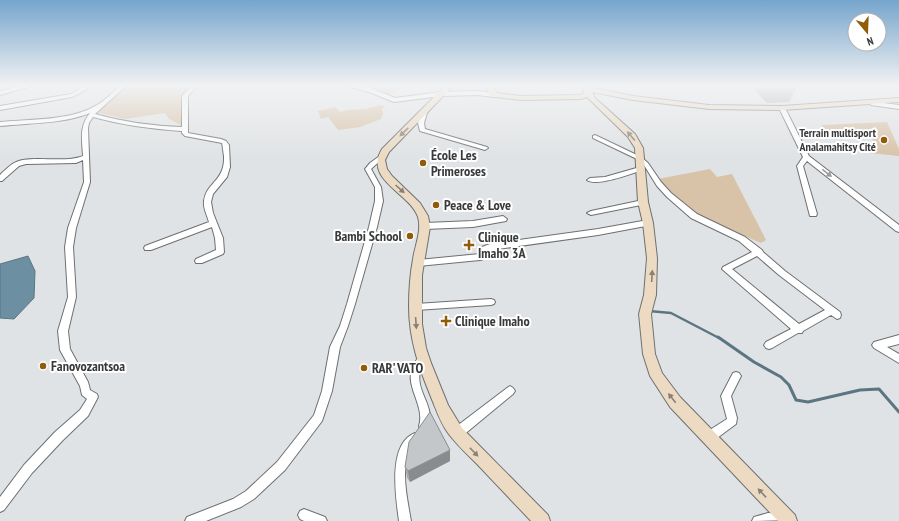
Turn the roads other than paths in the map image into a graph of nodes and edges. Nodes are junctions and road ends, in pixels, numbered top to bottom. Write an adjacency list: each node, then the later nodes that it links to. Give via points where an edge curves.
1 (91, 109): 9 (street, via 70,116)
2 (96, 109): 8 (street)
3 (185, 109): 10 (street)
4 (427, 109): 7 (main road)
5 (604, 109): 16 (main road, one-way to 5, via 639,148 632,136)
6 (783, 109): 14 (street)
7 (424, 113): 12 (street, via 422,130); 15 (main road, one-way to 15, via 385,150)
8 (91, 114): 10 (street, via 110,120); 13 (street, via 85,128)
9 (0, 124)
10 (184, 129): 23 (street, via 187,135 219,140 226,145 226,172 207,200)
11 (595, 137): 16 (street)
12 (486, 148)
13 (86, 157): 17 (street, via 76,162 17,164); 42 (street, via 87,182 72,228 69,247 72,297 63,332 65,350 85,385 85,392 93,396 84,413 28,469)
14 (806, 157): 21 (street, via 800,166); 26 (street, one-way to 26)
15 (381, 158): 25 (main road, one-way to 25, via 380,164 386,176 421,211); 45 (street, via 368,169 376,180 379,201 351,304 335,347 327,392 318,418 281,466 250,495 237,504)
16 (639, 164): 18 (street, via 605,179); 19 (main road); 28 (street, via 646,164 669,195 694,216 742,239)
17 (0, 179)
18 (590, 180)
19 (643, 202): 20 (street); 24 (main road)
20 (591, 213)
21 (813, 214)
22 (503, 219): 25 (street, via 473,224)
23 (214, 223): 27 (street); 29 (street, via 221,243 220,252)
24 (648, 223): 30 (street, via 490,247 485,250 484,256 480,257); 41 (main road, one-way to 24, via 663,386 649,354 645,314 652,270)
25 (425, 226): 30 (main road)
26 (899, 229)
27 (148, 248)
28 (759, 252): 33 (street, via 726,269); 33 (street, via 834,313)
29 (200, 261)
30 (418, 263): 32 (main road)
31 (491, 302): 32 (street)
32 (416, 306): 36 (main road, one-way to 36, via 416,325)
33 (799, 330): 35 (street)
34 (899, 339): 37 (street, via 878,345)
35 (769, 345)
36 (422, 358): 40 (main road, via 443,411); 47 (street, via 415,371 415,378 427,417 423,430 406,449 402,458 400,470)
37 (899, 359)
38 (736, 376): 41 (street, via 726,395 733,414 732,421)
39 (510, 391): 40 (street)
40 (456, 433): 48 (main road, one-way to 48)
41 (709, 437): 44 (main road, one-way to 41)
42 (0, 506)
43 (304, 515): 46 (street)
44 (788, 520): 49 (street)
45 (191, 521)
46 (321, 521)
47 (404, 521)
48 (542, 521)
49 (758, 521)

